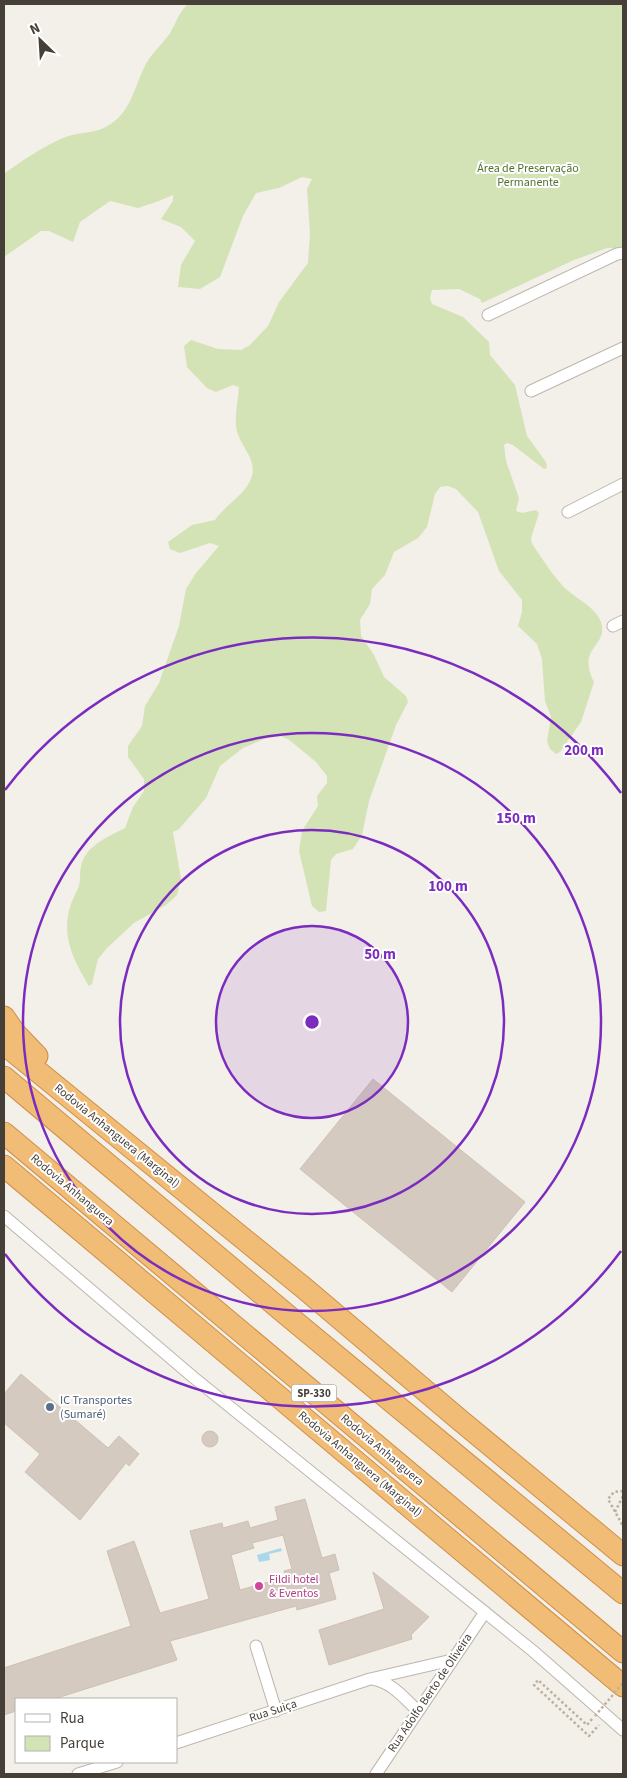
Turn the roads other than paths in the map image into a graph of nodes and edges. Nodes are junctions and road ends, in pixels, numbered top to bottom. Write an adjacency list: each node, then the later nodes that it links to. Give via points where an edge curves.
1 (620, 253): 2 (street)
2 (488, 315)
3 (623, 348): 4 (street)
4 (531, 391)
5 (623, 484): 6 (street)
6 (568, 512)
7 (4, 1017): 12 (highway, via 15,1033 58,1077)
8 (4, 1044): 12 (highway, Rodovia Anhanguera (Marginal))
9 (4, 1077): 15 (highway)
10 (4, 1133): 18 (highway, Rodovia Anhanguera / SP-330)
11 (4, 1166): 21 (highway, Rodovia Anhanguera (Marginal))
12 (157, 1168): 14 (highway, Rodovia Anhanguera (Marginal))
13 (4, 1216): 16 (street, via 193,1377)
14 (623, 1555)
15 (623, 1593)
16 (485, 1612): 19 (street, Rua Adolfo Berto de Oliveira); 24 (street, via 533,1651 601,1716)
17 (256, 1646): 22 (street)
18 (623, 1652)
19 (452, 1660): 20 (street, Rua Suiça); 23 (street, Rua Adolfo Berto de Oliveira)
20 (370, 1679): 22 (street, Rua Suiça); 23 (street, via 386,1683)
21 (623, 1685)
22 (276, 1710): 25 (street, Rua Suiça)
23 (418, 1711): 28 (street, Rua Adolfo Berto de Oliveira)
24 (623, 1730)
25 (178, 1742)
26 (114, 1763): 27 (street)
27 (78, 1774)
28 (376, 1774)

